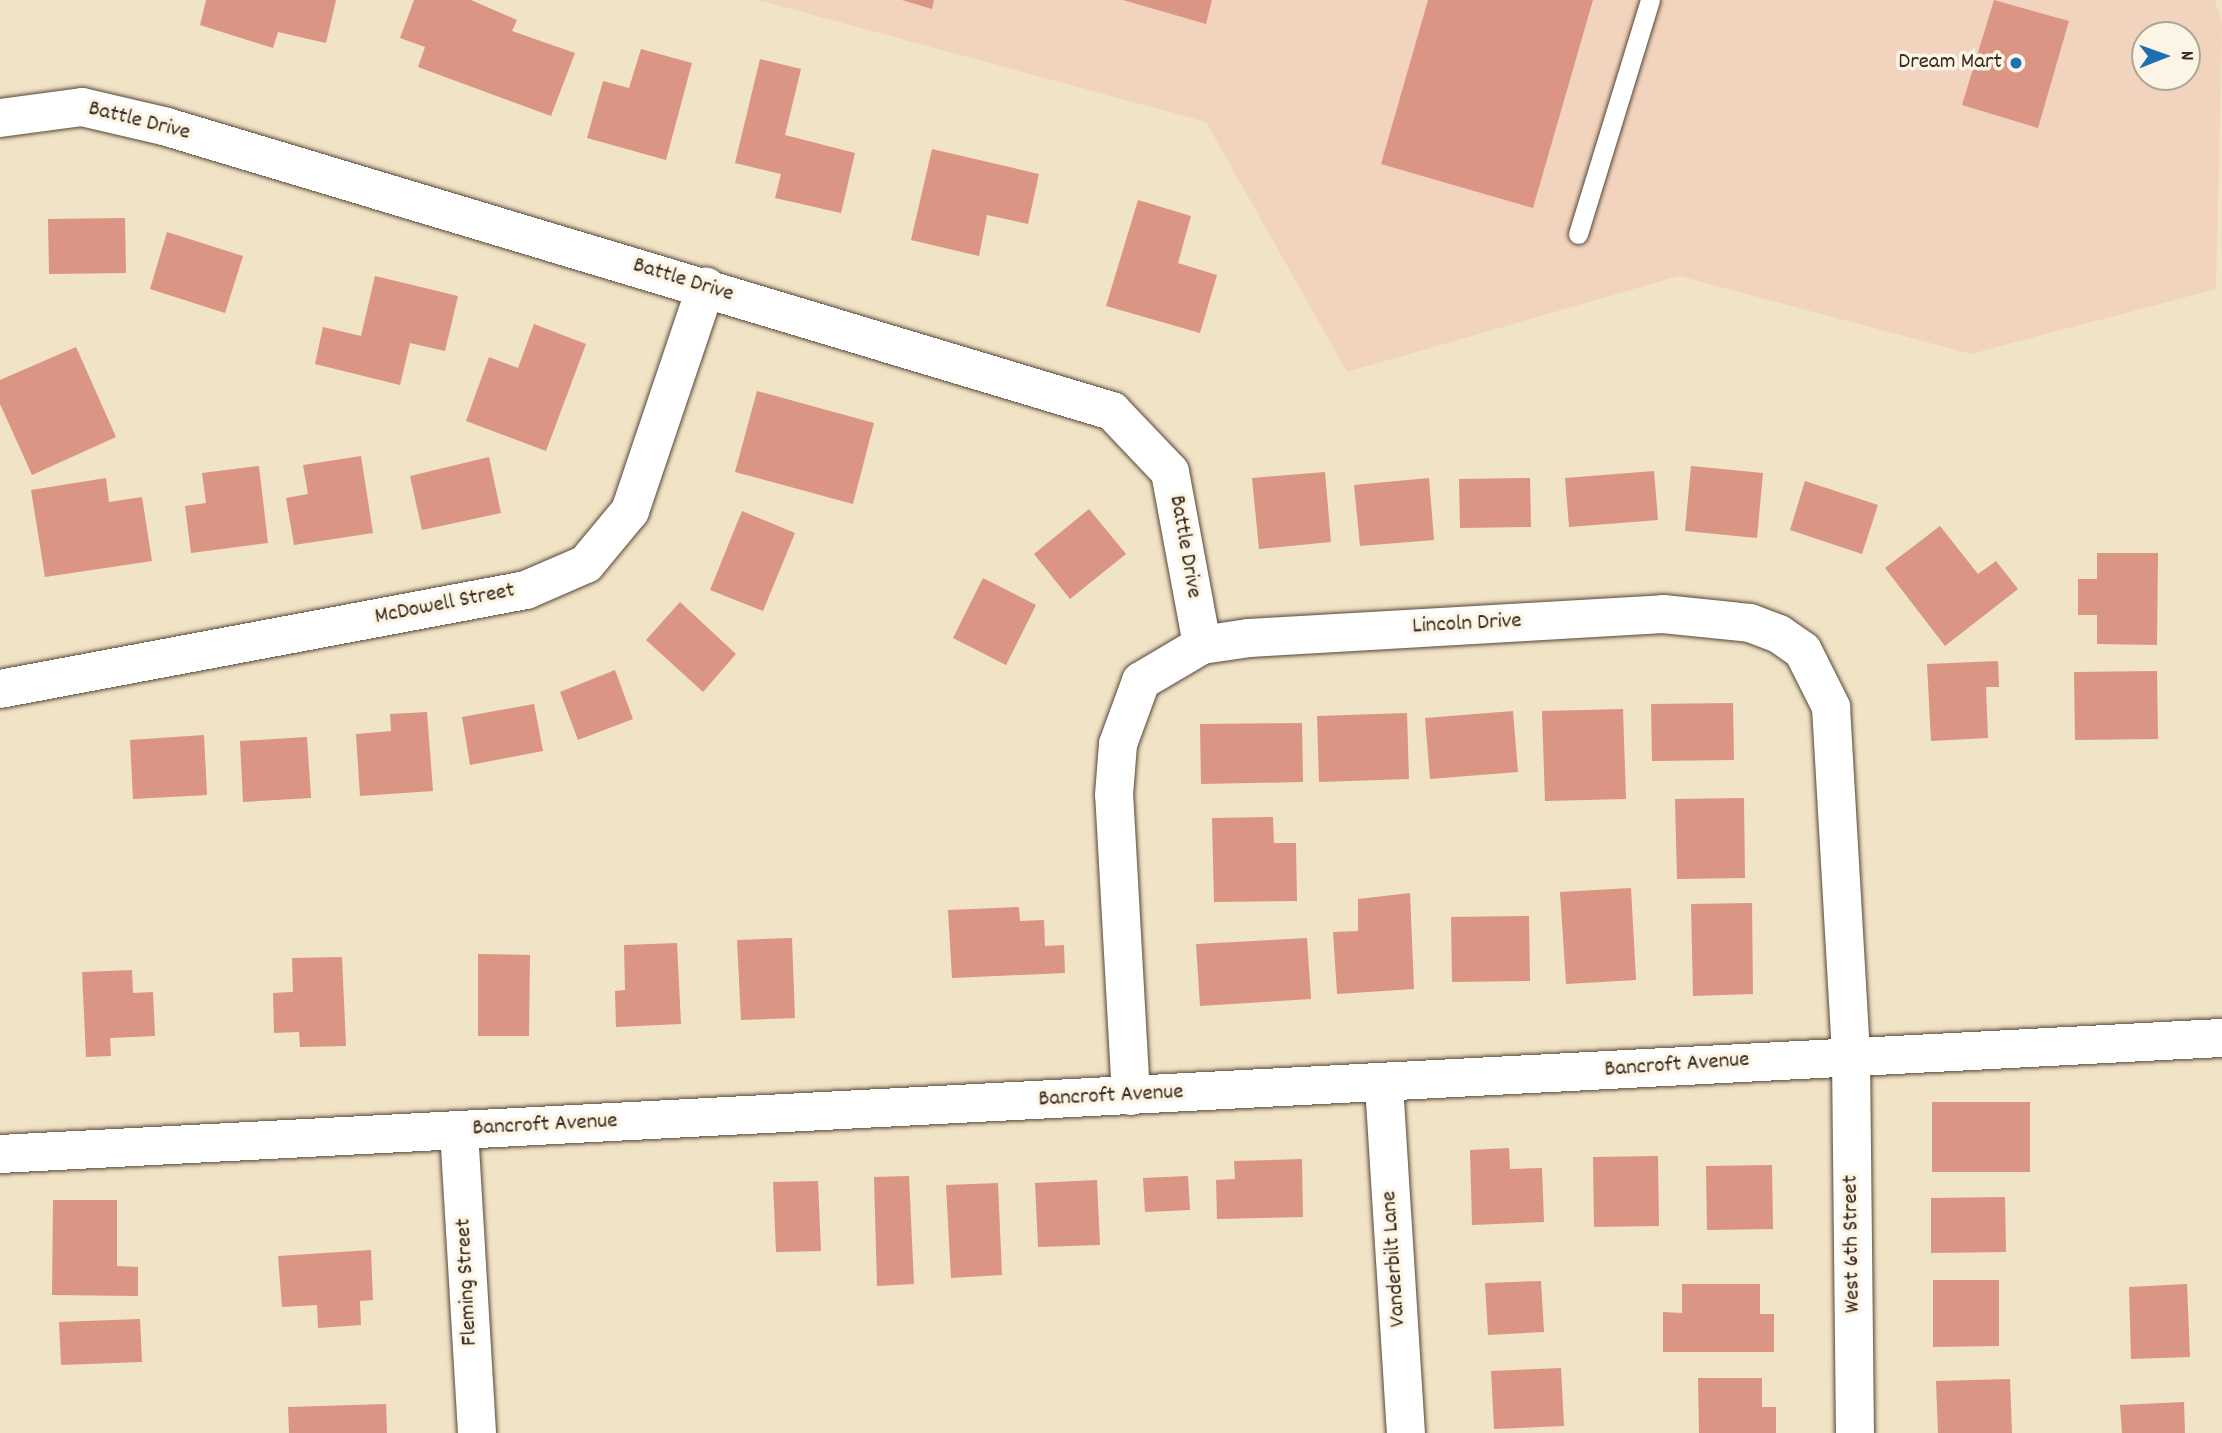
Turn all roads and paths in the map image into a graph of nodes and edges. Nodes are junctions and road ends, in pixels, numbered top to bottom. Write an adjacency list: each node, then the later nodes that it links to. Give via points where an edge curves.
1 (1650, 0): 3 (lane)
2 (0, 118): 4 (street, Battle Drive, via 82,107 167,127)
3 (1578, 234)
4 (705, 287): 5 (street, Battle Drive, via 1112,411 1170,472); 6 (street, McDowell Street, via 630,511 586,564 526,590)
5 (1202, 645): 8 (street, Lincoln Drive, via 1663,614 1750,623 1779,634 1803,651 1831,707); 10 (street, Lincoln Drive, via 1141,681 1118,744 1114,795)
6 (0, 689)
7 (2222, 1038): 8 (street, Bancroft Avenue)
8 (1851, 1055): 9 (street, Bancroft Avenue); 15 (street, West 6th Street)
9 (1384, 1085): 10 (street, Bancroft Avenue); 14 (street, Vanderbilt Lane)
10 (1132, 1096): 11 (street, Bancroft Avenue)
11 (459, 1130): 12 (street, Bancroft Avenue); 13 (street, Fleming Street)
12 (0, 1154)
13 (477, 1433)
14 (1406, 1433)
15 (1855, 1433)

